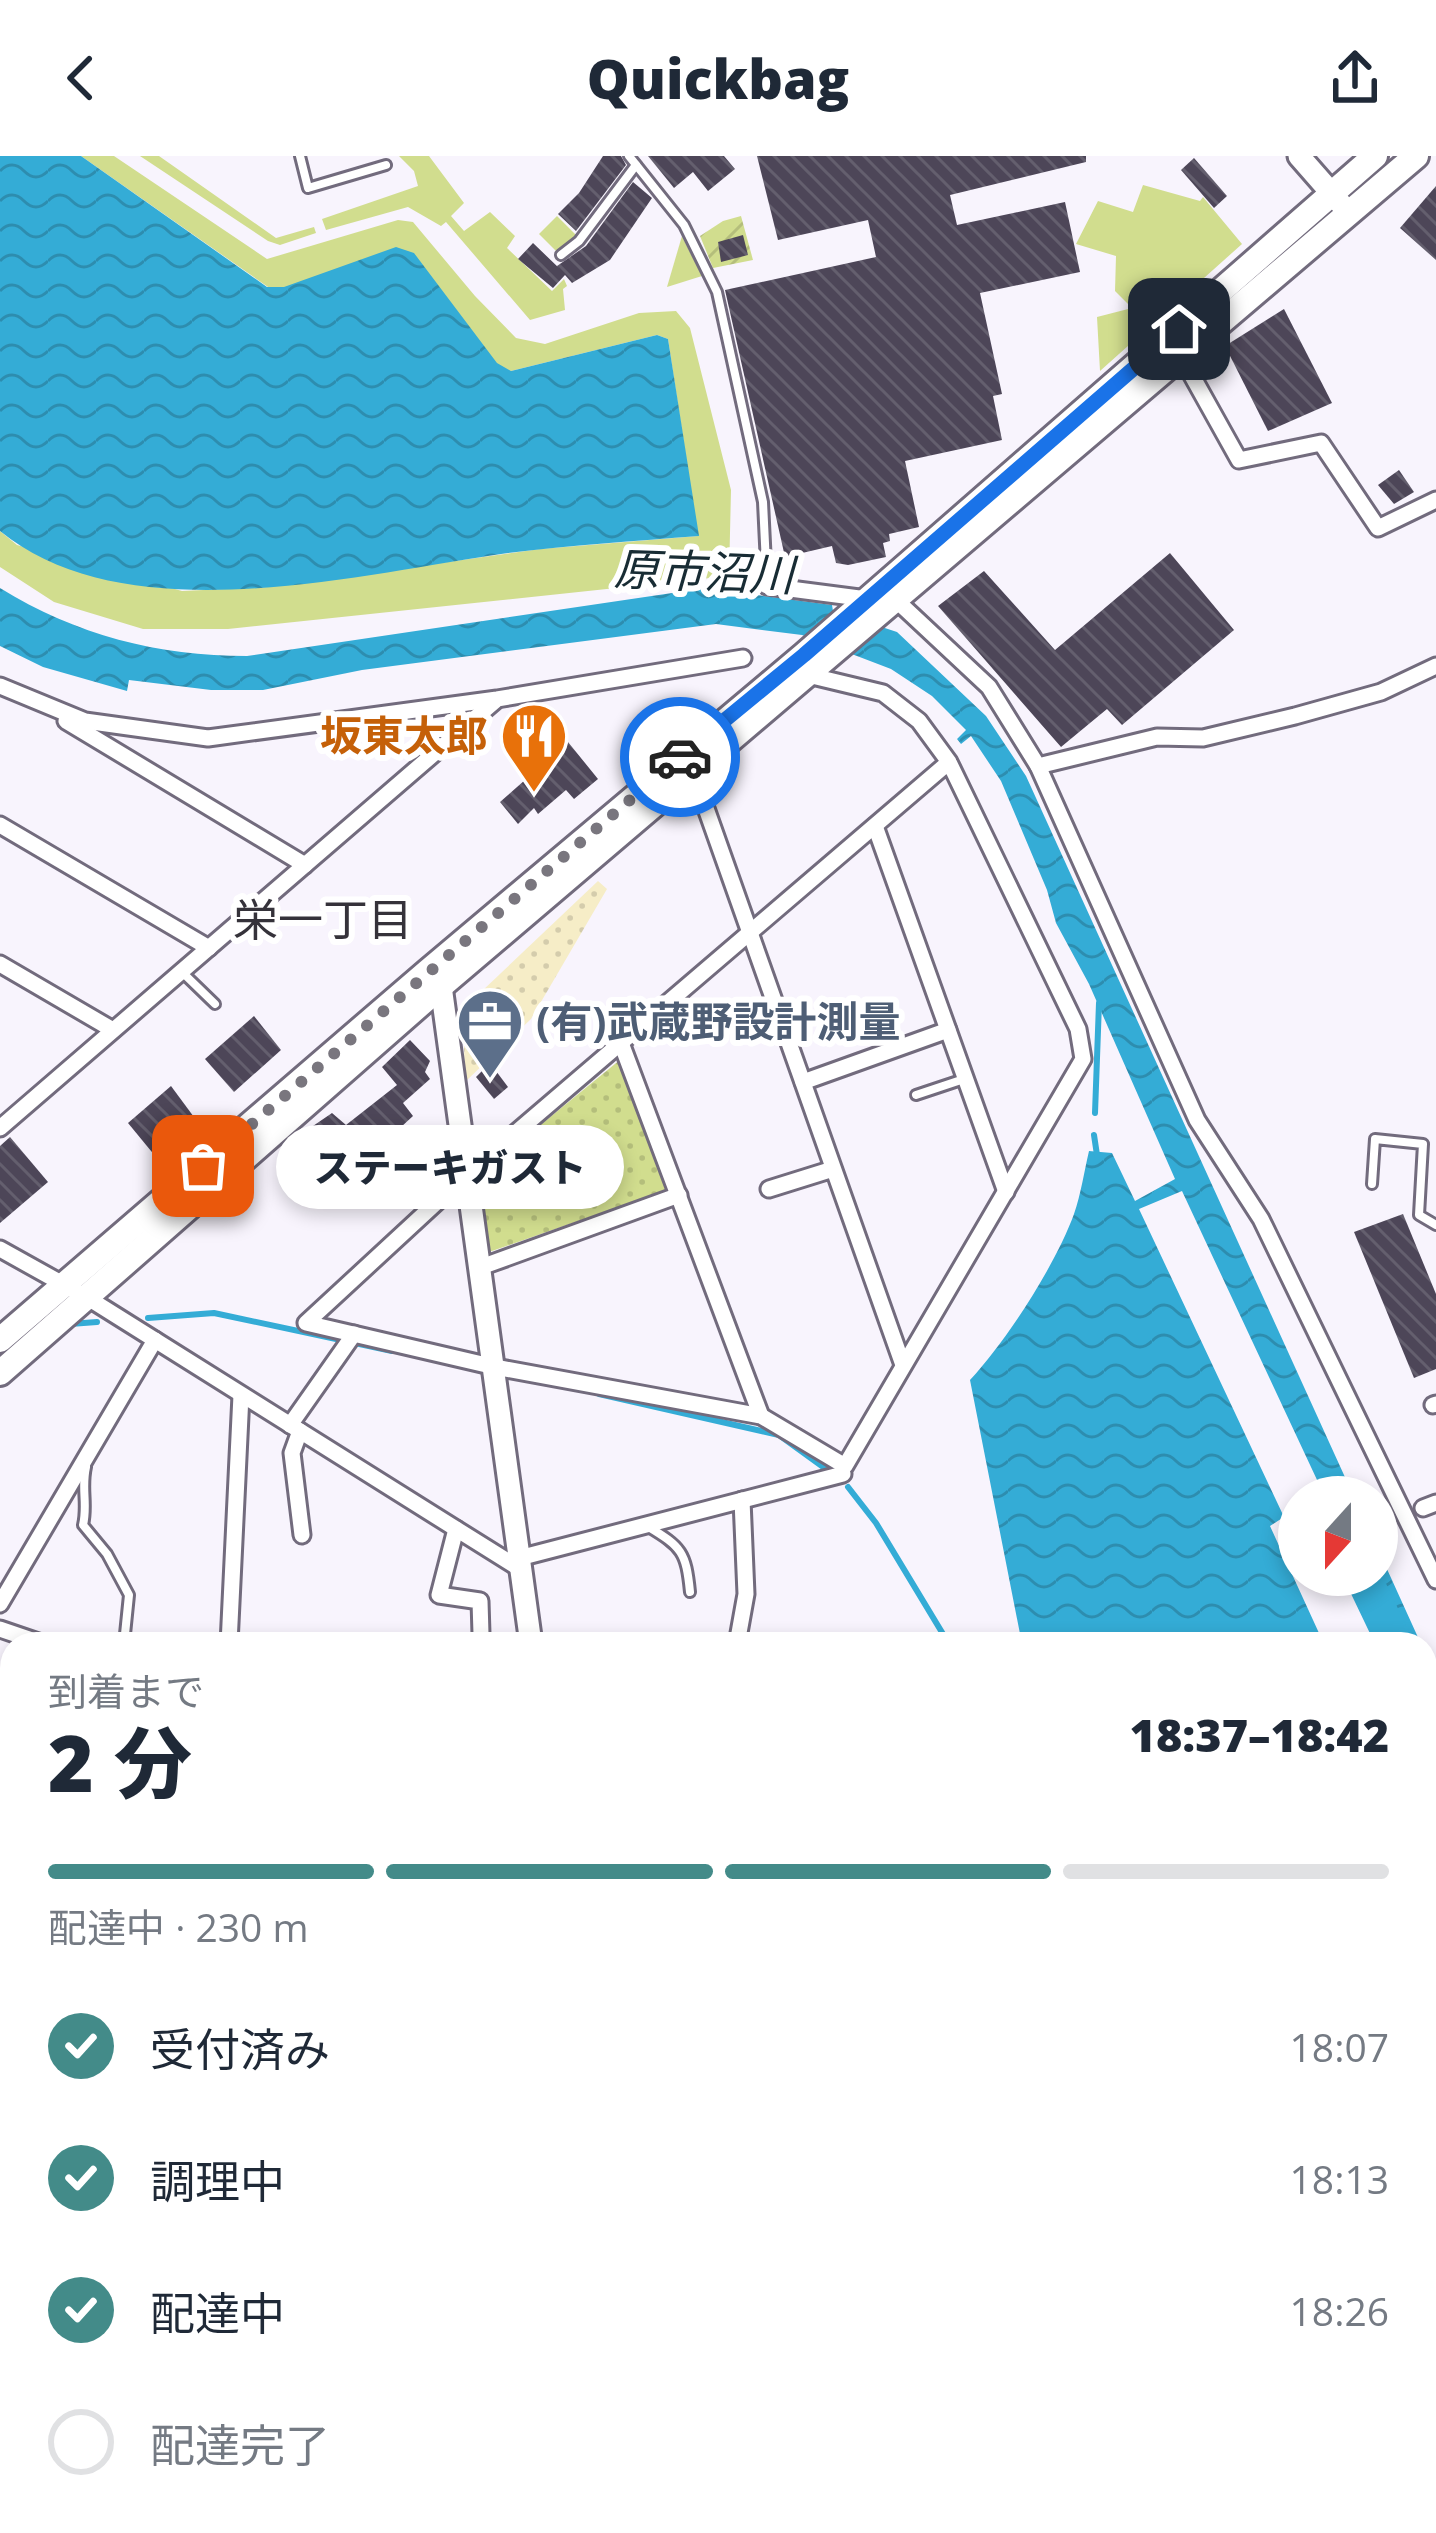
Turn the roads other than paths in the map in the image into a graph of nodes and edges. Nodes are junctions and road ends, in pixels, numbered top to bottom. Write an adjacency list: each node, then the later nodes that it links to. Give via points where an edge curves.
1 (300, 156): 6 (lane, via 308,188)
2 (629, 156): 7 (lane)
3 (1299, 156): 8 (street)
4 (1375, 156): 8 (main road)
5 (1416, 156): 9 (main road)
6 (386, 165)
7 (637, 165): 10 (lane); 13 (lane, via 684,225 717,292 763,502)
8 (1331, 194): 9 (street); 15 (main road)
9 (1349, 214): 11 (main road)
10 (561, 255)
11 (1181, 356): 12 (street, via 1239,460 1321,443 1378,528); 14 (main road)
12 (1436, 500)
13 (767, 586): 15 (street)
14 (896, 600): 15 (main road); 24 (street, via 989,687)
15 (864, 610): 17 (main road)
16 (743, 658): 20 (street)
17 (812, 664): 22 (main road); 23 (street, via 883,693 920,721)
18 (1436, 666): 24 (street, via 1382,692 1295,716)
19 (0, 686): 21 (street)
20 (497, 699): 21 (street, via 208,738 86,721); 27 (street)
21 (31, 700): 27 (street)
22 (690, 762): 28 (street); 32 (main road)
23 (949, 762): 26 (street); 45 (street, via 1078,1029 1083,1059)
24 (1038, 766): 67 (street, via 1197,1120 1262,1219)
25 (0, 825): 29 (street)
26 (875, 826): 28 (street); 35 (street)
27 (305, 865): 29 (street)
28 (750, 932): 36 (street); 38 (street)
29 (209, 948): 31 (street)
30 (0, 964): 34 (street)
31 (182, 972): 33 (lane); 34 (street)
32 (434, 979): 42 (street); 50 (main road)
33 (215, 1004)
34 (113, 1030): 40 (street)
35 (948, 1030): 37 (street); 38 (street)
36 (621, 1042): 42 (street); 46 (street)
37 (965, 1078): 39 (lane); 45 (street)
38 (803, 1082): 41 (street)
39 (916, 1095)
40 (3, 1120)
41 (833, 1168): 44 (street); 54 (street)
42 (464, 1177): 49 (street); 53 (street, via 306,1323)
43 (1372, 1184): 47 (lane, via 1375,1139 1423,1144 1419,1215)
44 (769, 1189)
45 (1006, 1192): 54 (street)
46 (680, 1195): 49 (street); 58 (street)
47 (1436, 1225)
48 (0, 1249): 50 (street)
49 (481, 1267): 56 (street)
50 (76, 1291): 51 (main road); 52 (street); 55 (main road)
51 (0, 1340)
52 (154, 1340): 57 (street); 60 (street)
53 (350, 1340): 56 (street); 59 (street)
54 (903, 1365): 58 (street, via 845,1466)
55 (0, 1372)
56 (496, 1372): 58 (street); 66 (street)
57 (241, 1395): 59 (street); 71 (street)
58 (761, 1416)
59 (295, 1428): 64 (street); 65 (street)
60 (88, 1460): 69 (street); 70 (lane, via 83,1525 129,1595)
61 (843, 1474): 62 (street)
62 (742, 1500): 63 (street); 74 (street, via 746,1594)
63 (646, 1526): 66 (street); 68 (lane, via 678,1544)
64 (456, 1529): 66 (street); 72 (street, via 440,1595 480,1601)
65 (302, 1535)
66 (520, 1564): 73 (street)
67 (1436, 1580)
68 (690, 1592)
69 (0, 1604)
70 (125, 1632)
71 (230, 1632)
72 (481, 1632)
73 (529, 1632)
74 (738, 1632)

